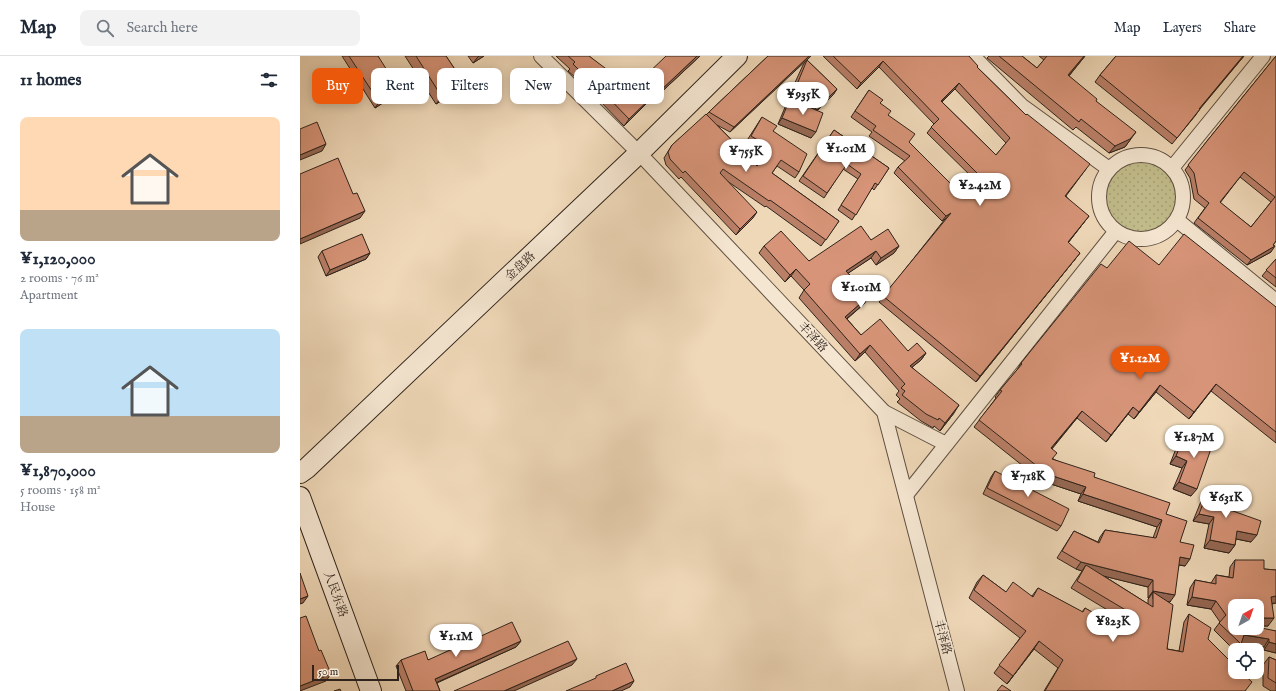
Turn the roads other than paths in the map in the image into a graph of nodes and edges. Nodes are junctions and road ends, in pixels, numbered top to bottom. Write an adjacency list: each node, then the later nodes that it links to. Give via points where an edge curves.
1 (541, 56): 5 (street, 丰泽路)
2 (737, 56): 5 (main road, 金盘路)
3 (973, 56): 7 (street, via 1022,106)
4 (1263, 56): 6 (street)
5 (640, 153): 11 (street, 丰泽路); 13 (main road, 金盘路)
6 (1172, 168): 7 (street, via 1161,159 1133,155 1120,160); 8 (street, via 1180,180 1184,193 1183,207)
7 (1109, 169): 9 (street, via 1102,181 1100,208 1106,221)
8 (1177, 220): 9 (street, via 1162,234 1142,240); 10 (street)
9 (1116, 231): 12 (street)
10 (1276, 301)
11 (884, 412): 12 (street); 14 (street, 丰泽路)
12 (946, 444): 14 (street)
13 (300, 473)
14 (906, 495): 17 (street, 丰泽路)
15 (300, 496): 16 (main road, 人民东路)
16 (372, 691)
17 (957, 691)

